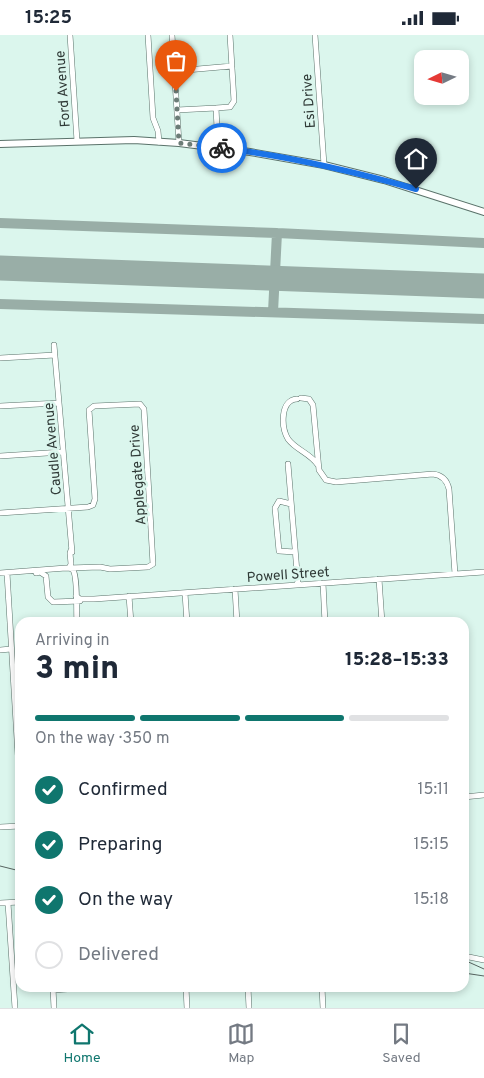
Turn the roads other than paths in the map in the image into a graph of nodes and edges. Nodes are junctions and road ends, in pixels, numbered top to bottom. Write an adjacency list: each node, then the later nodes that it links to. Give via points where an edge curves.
1 (70, 35): 10 (street, Ford Avenue)
2 (148, 35): 11 (street, via 152,118)
3 (172, 35): 7 (street)
4 (230, 35): 6 (street)
5 (315, 35): 15 (street, Esi Drive)
6 (232, 66): 7 (street); 8 (street, via 233,104)
7 (175, 71): 9 (street)
8 (216, 108): 9 (street); 14 (street)
9 (177, 110): 12 (street)
10 (77, 141): 11 (main road); 13 (main road)
11 (159, 141): 12 (main road)
12 (179, 143): 14 (main road)
13 (0, 144)
14 (218, 148): 15 (main road)
15 (324, 165): 16 (main road, via 416,189)
16 (484, 212)
17 (54, 345): 18 (street, Caudle Avenue)
18 (55, 355): 19 (street); 20 (street, Caudle Avenue)
19 (0, 358)
20 (59, 403): 21 (street); 22 (street, Caudle Avenue)
21 (0, 406)
22 (63, 452): 23 (street); 27 (street, Caudle Avenue)
23 (0, 456)
24 (288, 463): 26 (street)
25 (318, 465): 25 (street, via 313,405 309,399 290,401 285,407 289,440 312,456); 36 (street, via 323,477 333,482 433,474 443,477 449,489)
26 (291, 504): 29 (street); 29 (street, via 279,501 275,508 279,551)
27 (68, 509): 28 (street); 31 (street, Caudle Avenue); 31 (street, Applegate Drive, via 94,503 90,408 142,405 154,561 148,567)
28 (0, 513)
29 (295, 552): 40 (street)
30 (52, 569): 31 (street, Applegate Drive); 32 (street, Applegate Drive); 37 (street)
31 (72, 569): 44 (street, Caudle Avenue)
32 (26, 572): 35 (street); 37 (street, via 40,572)
33 (484, 572): 36 (street, Powell Street)
34 (0, 573): 35 (street)
35 (7, 573): 53 (street)
36 (455, 574): 38 (street, Powell Street)
37 (46, 576): 45 (street, Powell Street, via 50,600)
38 (380, 579): 39 (street, Powell Street); 52 (street)
39 (323, 583): 40 (street, Powell Street); 51 (street)
40 (298, 585): 41 (street, Powell Street)
41 (235, 589): 42 (street, Powell Street); 50 (street)
42 (185, 593): 43 (street, Powell Street); 49 (street)
43 (129, 596): 44 (street, Powell Street); 48 (street)
44 (76, 599): 45 (street, Powell Street); 46 (street)
45 (69, 601): 46 (street)
46 (76, 613): 47 (street)
47 (76, 617)
48 (131, 617)
49 (187, 617)
50 (237, 617)
51 (325, 617)
52 (382, 617)
53 (11, 649): 54 (street); 55 (street)
54 (0, 650)
55 (15, 700)
56 (484, 795): 57 (street)
57 (469, 796)
58 (15, 826): 59 (street)
59 (0, 827)
60 (15, 902): 62 (street)
61 (0, 903): 62 (street)
62 (8, 903): 69 (street)
63 (469, 957): 64 (street)
64 (484, 960)
65 (53, 992): 70 (street)
66 (186, 992): 71 (street)
67 (248, 992): 72 (street)
68 (322, 992): 73 (street)
69 (15, 1008)
70 (54, 1008)
71 (187, 1008)
72 (249, 1008)
73 (323, 1008)

